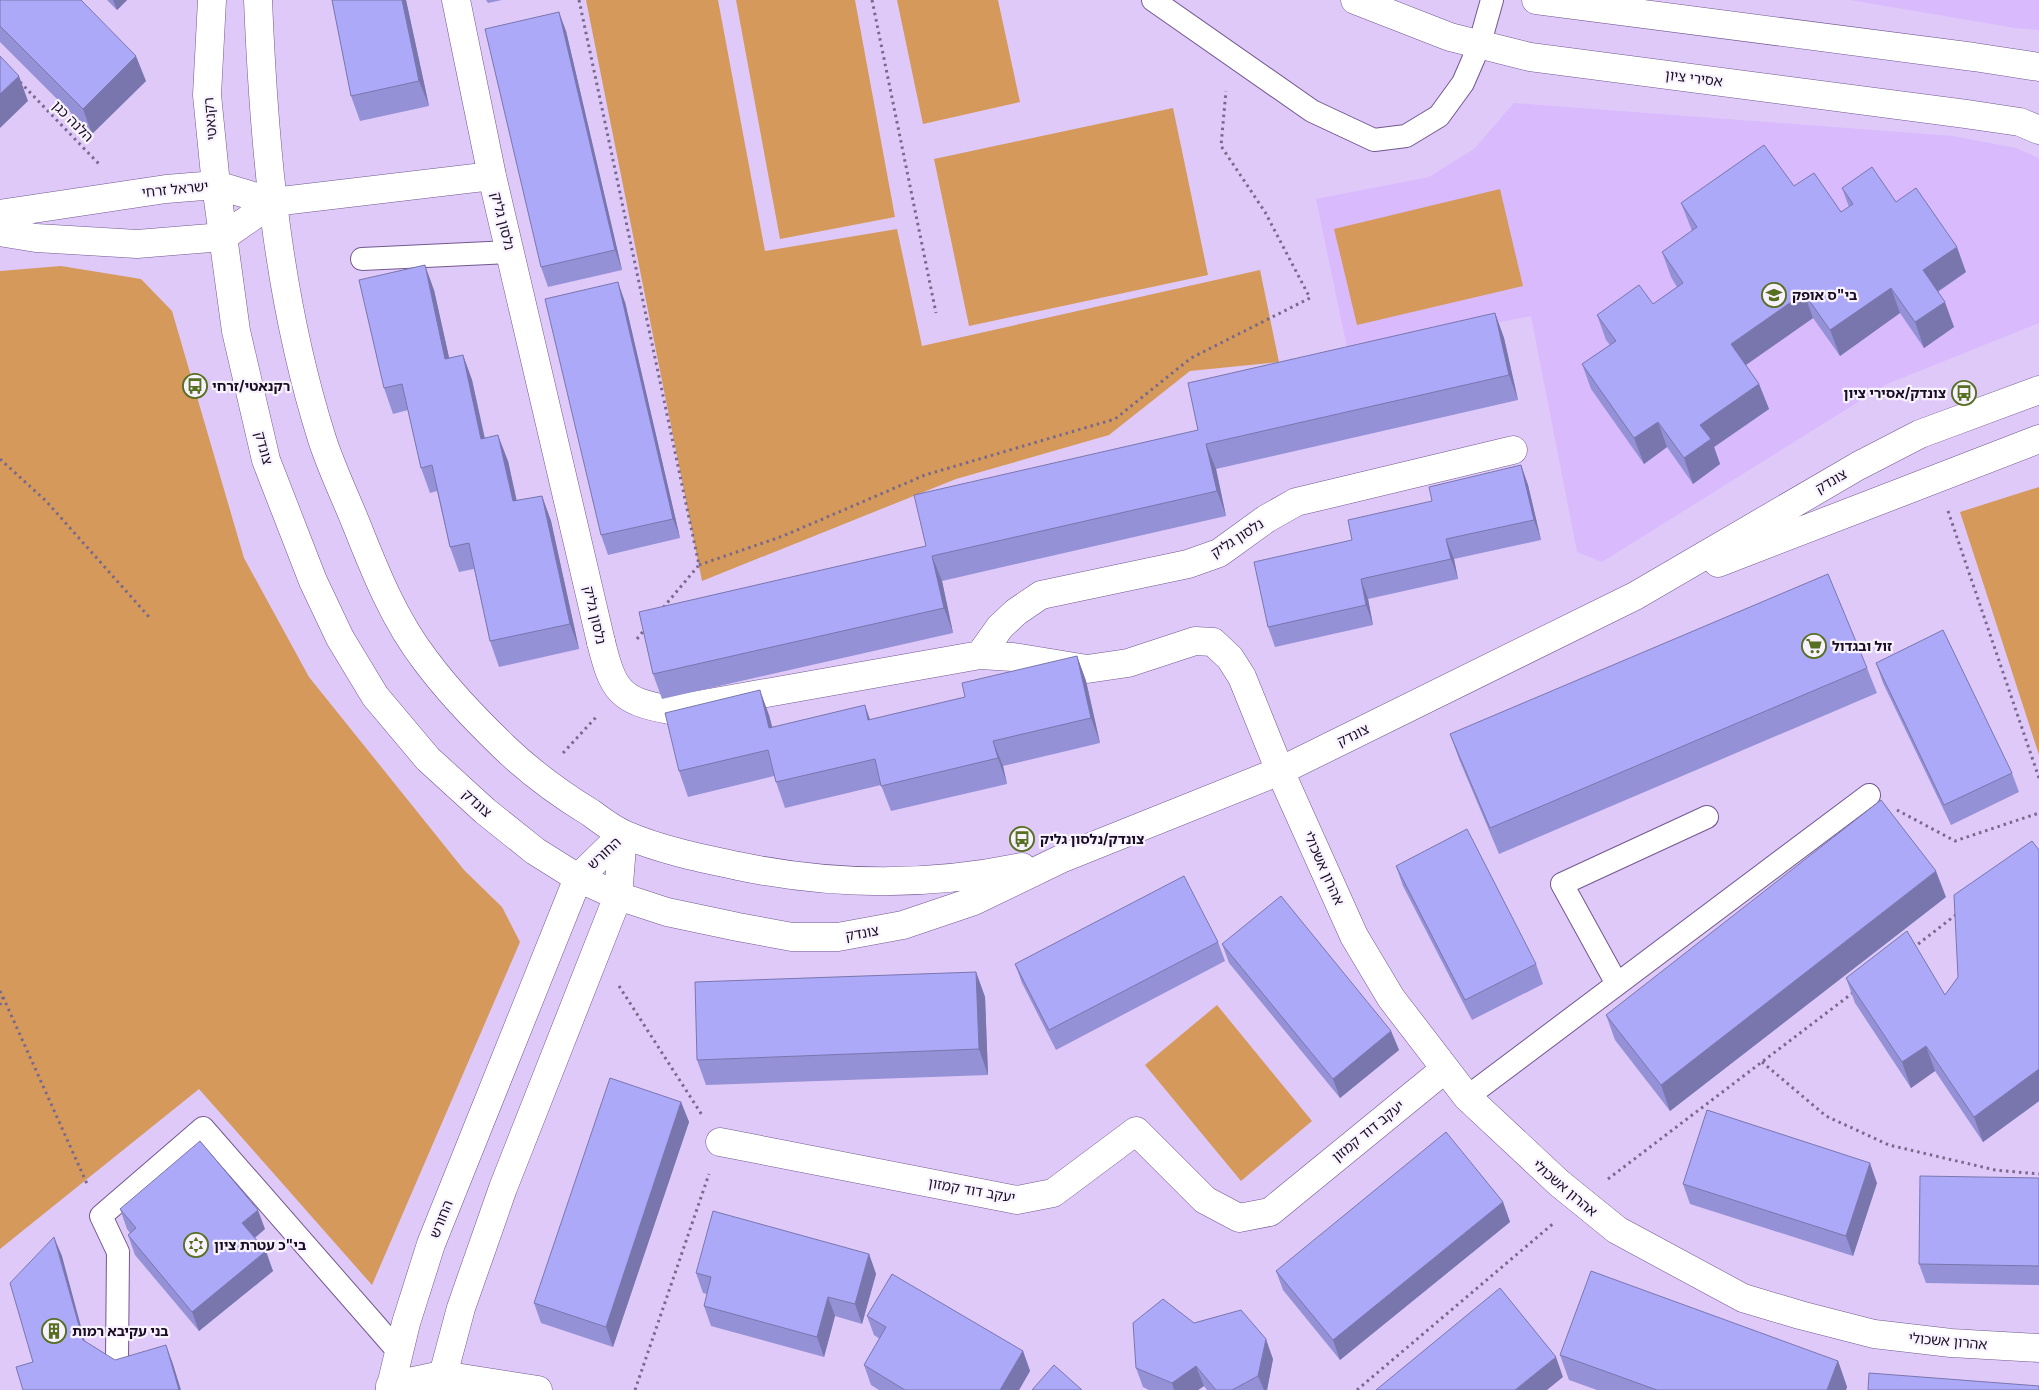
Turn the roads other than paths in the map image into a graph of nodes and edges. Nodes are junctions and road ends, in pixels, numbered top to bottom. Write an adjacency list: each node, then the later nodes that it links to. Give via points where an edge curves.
1 (212, 0): 12 (street, רקנאטי, via 207,95)
2 (258, 0): 13 (street, via 262,106)
3 (456, 0): 11 (street, נלסון גליק)
4 (1153, 0): 8 (lane, via 1312,111 1374,140 1406,136 1439,116 1463,83)
5 (1355, 0): 8 (street, אסירי ציון)
6 (1492, 0): 8 (lane)
7 (1536, 0): 9 (street)
8 (1479, 46): 10 (street, אסירי ציון, via 1530,57 2020,122)
9 (2039, 67)
10 (2039, 130)
11 (492, 176): 13 (street, נלסון גליק); 17 (street, נלסון גליק)
12 (216, 184): 13 (street, ישראל זרחי); 14 (street, ישראל זרחי); 16 (street, רקנאטי)
13 (273, 202): 16 (street); 27 (street, צונדק, via 291,321 322,440 369,557 394,609 425,660 472,716 540,779)
14 (0, 214)
15 (0, 232): 16 (street, via 144,244)
16 (223, 237): 29 (street, צונדק, via 236,331 266,460 313,581 340,638 375,696 428,758 485,812 535,851)
17 (510, 252): 18 (lane); 23 (street, נלסון גליק, via 600,642 614,681 642,705 670,710)
18 (362, 259)
19 (2039, 390): 22 (street, צונדק, via 1920,434 1858,466)
20 (2039, 440): 22 (street, צונדק)
21 (1513, 450): 23 (street, נלסון גליק, via 1296,502 1219,553 1188,564 1040,595 1000,627)
22 (1635, 596): 24 (street, צונדק)
23 (980, 655): 24 (street, via 1013,656 1087,669 1128,663 1194,641 1213,642 1230,658 1242,677)
24 (1280, 771): 28 (street, צונדק); 32 (street, אהרון אשכולי, via 1354,936 1391,998)
25 (1869, 795): 31 (lane)
26 (1707, 817): 31 (lane, via 1562,884)
27 (623, 834): 28 (street, צונדק, via 684,854 822,880 914,882 973,877); 29 (street, החורש); 30 (street, החורש)
28 (1063, 858): 30 (street, צונדק, via 974,901 903,925 838,937 792,937 747,929 667,912)
29 (578, 878): 30 (street, צונדק); 36 (street, החורש, via 431,1244)
30 (618, 896): 38 (street, החורש, via 503,1188 461,1308)
31 (1617, 984): 33 (lane)
32 (1445, 1069): 33 (street, אהרון אשכולי); 34 (street, יעקב דוד קמזון, via 1270,1212 1240,1218 1205,1200 1136,1131 1053,1193 1017,1200)
33 (1467, 1097): 35 (street, אהרון אשכולי, via 1512,1142 1617,1230 1743,1298 1874,1334)
34 (720, 1142)
35 (2039, 1348)
36 (398, 1351): 37 (lane, via 203,1128 101,1216 118,1252); 39 (street, החורש)
37 (117, 1360)
38 (441, 1383): 39 (street); 40 (street)
39 (392, 1389)
40 (538, 1390)

